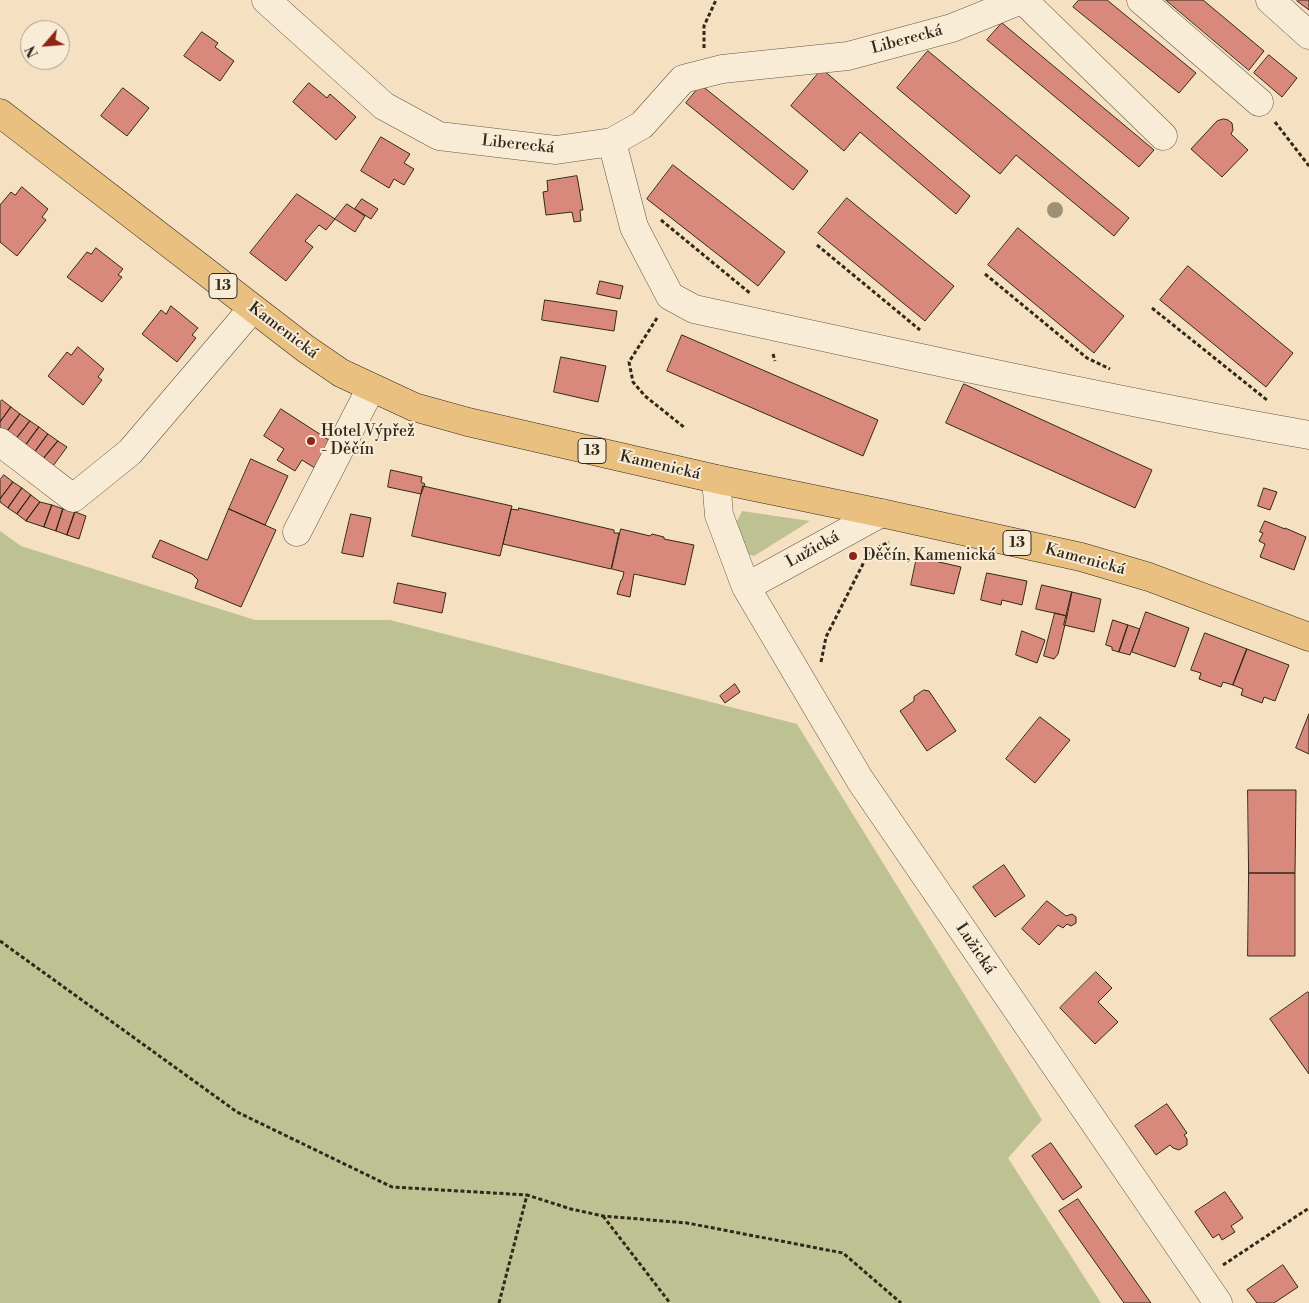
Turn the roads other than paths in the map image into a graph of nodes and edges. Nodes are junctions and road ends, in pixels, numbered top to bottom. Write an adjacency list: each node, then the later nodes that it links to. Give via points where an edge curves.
1 (266, 0): 9 (street, Liberecká, via 384,106 439,136 556,150)
2 (1022, 0): 8 (street); 9 (street, Liberecká, via 952,28 848,56 722,69 682,79 642,125)
3 (1141, 0): 6 (street)
4 (1270, 0): 5 (street)
5 (1309, 35)
6 (1259, 102)
7 (0, 113): 10 (main road, Kamenická / 13)
8 (1163, 136)
9 (612, 142): 12 (street, via 634,227 670,296 694,309 1169,410)
10 (252, 309): 11 (main road, Kamenická / 13, via 341,373); 13 (street, via 130,452 73,498)
11 (371, 388): 14 (main road, Kamenická / 13, via 414,407 459,420); 16 (street)
12 (1309, 435)
13 (0, 442)
14 (716, 479): 15 (main road, Kamenická / 13); 17 (street, Lužická, via 719,515)
15 (881, 512): 17 (street, Lužická); 18 (main road, Kamenická / 13, via 1081,557 1149,578)
16 (297, 532)
17 (746, 587): 19 (street, Lužická, via 860,780)
18 (1309, 637)
19 (1218, 1303)

